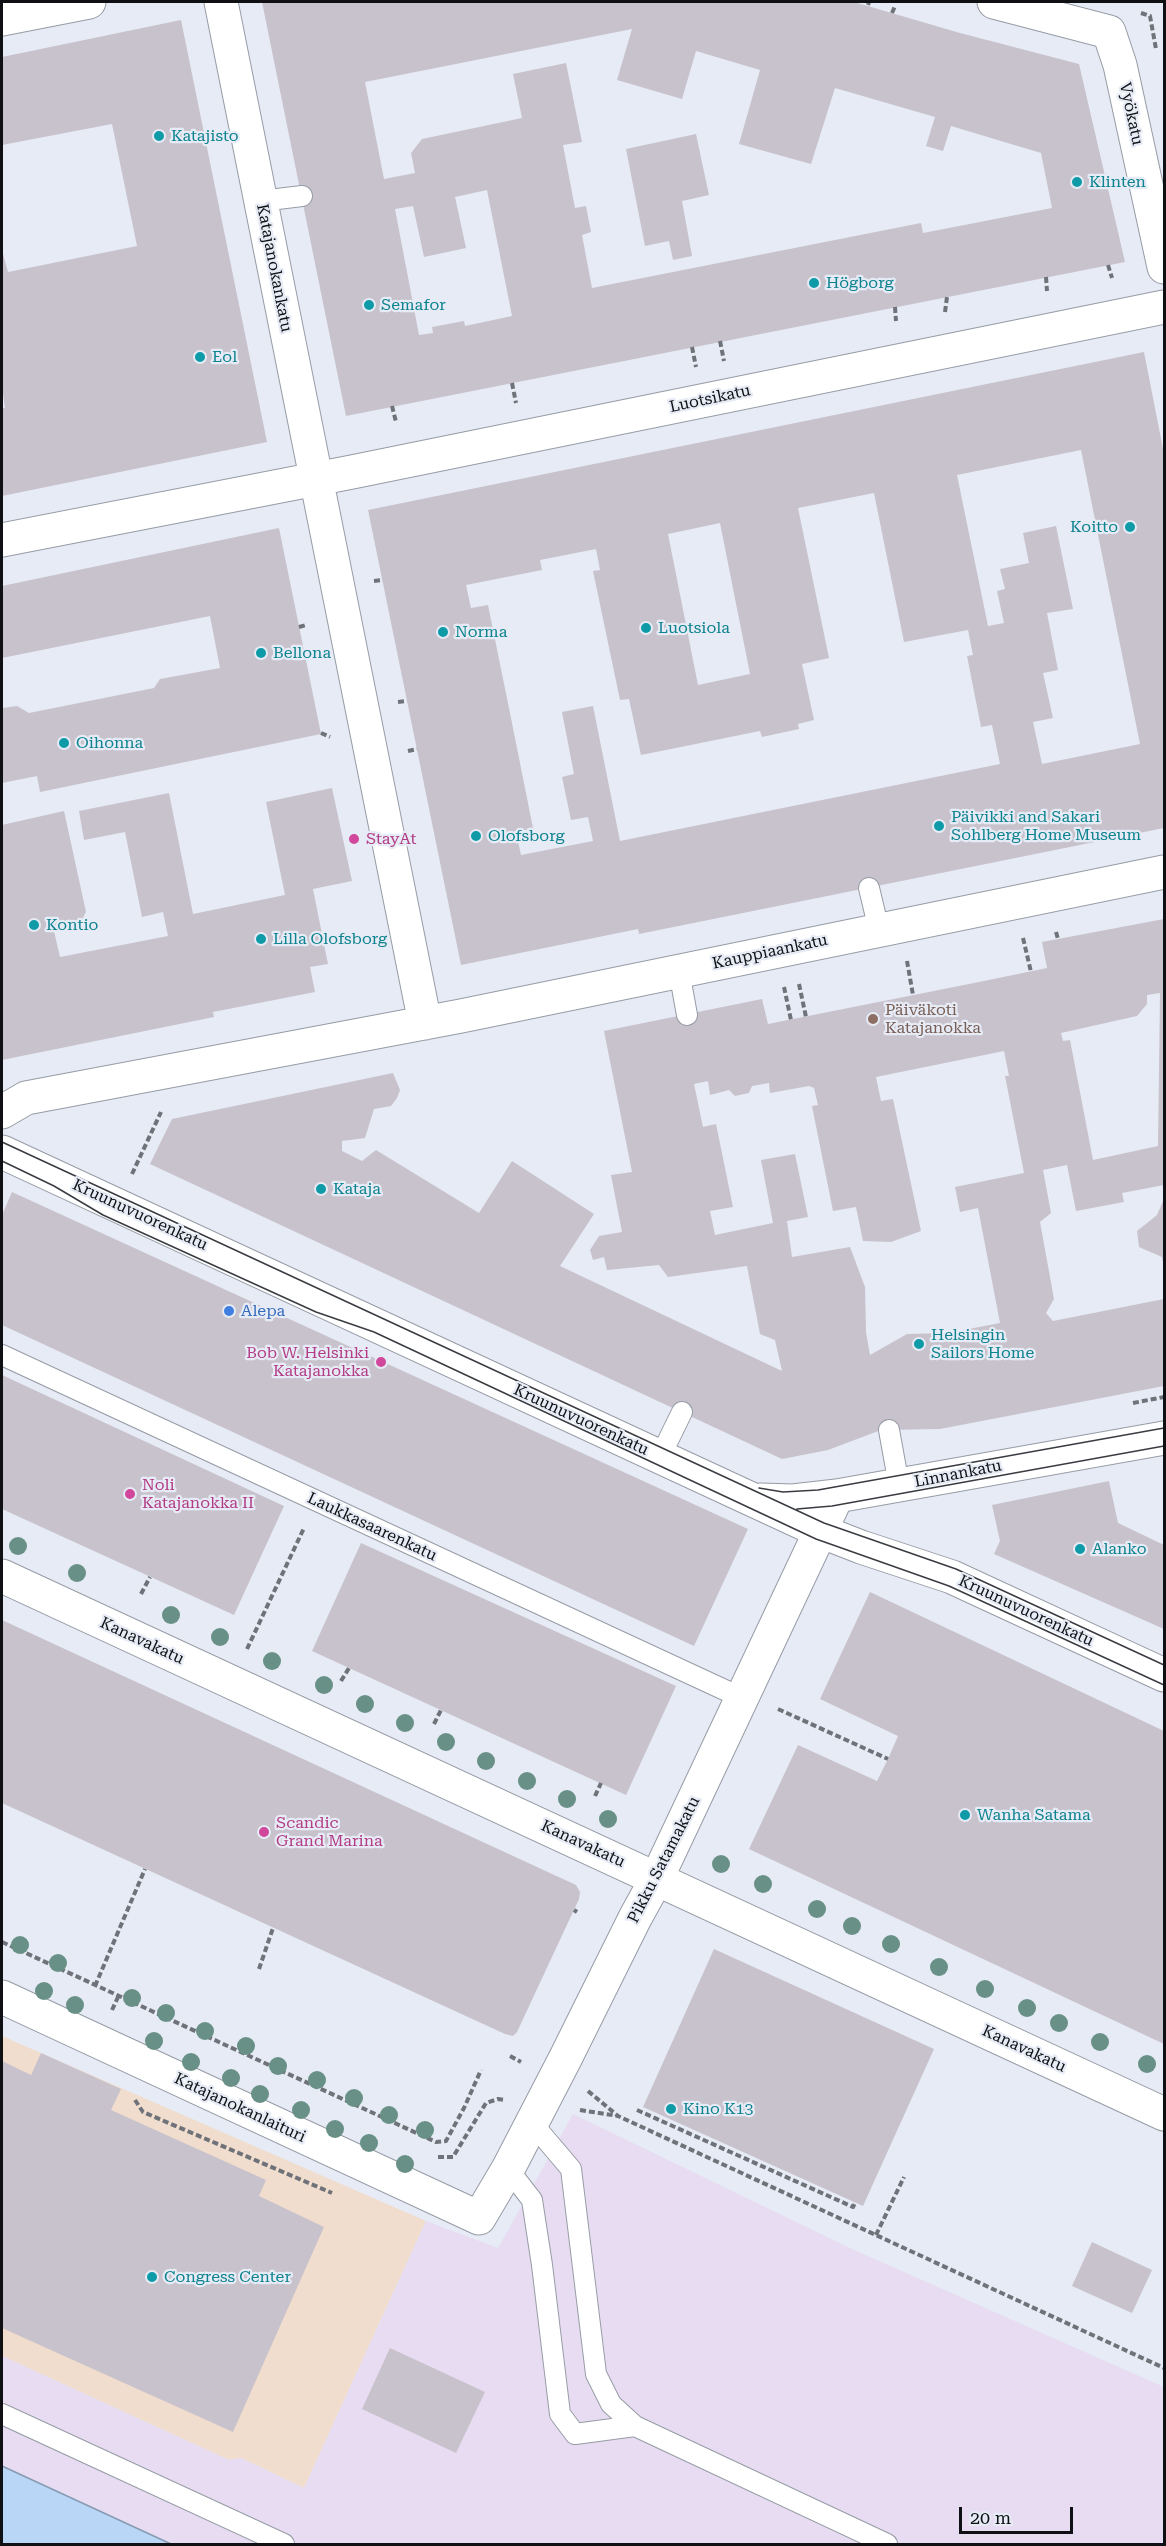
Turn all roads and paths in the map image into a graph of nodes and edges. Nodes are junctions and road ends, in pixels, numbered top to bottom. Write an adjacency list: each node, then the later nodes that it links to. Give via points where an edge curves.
1 (89, 2): 6 (street)
2 (221, 2): 8 (street, Katajanokankatu)
3 (994, 2): 10 (street, Vyökatu, via 1109,32 1120,65)
4 (895, 6): 5 (path)
5 (892, 12)
6 (2, 19)
7 (302, 196): 8 (lane)
8 (261, 201): 21 (street, Katajanokankatu)
9 (1108, 265): 12 (path)
10 (1164, 267)
11 (1046, 277): 13 (path)
12 (1112, 278)
13 (1047, 291)
14 (947, 297): 17 (path)
15 (895, 307): 18 (path)
16 (1164, 307): 21 (street, Luotsikatu)
17 (945, 312)
18 (896, 321)
19 (392, 406): 20 (path)
20 (396, 422)
21 (316, 479): 22 (street, Luotsikatu); 46 (street, Katajanokankatu)
22 (2, 540)
23 (383, 580): 24 (path)
24 (374, 581)
25 (306, 625): 26 (path)
26 (299, 627)
27 (407, 700): 28 (path)
28 (398, 702)
29 (321, 734): 30 (path)
30 (330, 737)
31 (417, 749): 32 (path)
32 (408, 751)
33 (1164, 872): 35 (street, Kauppiaankatu)
34 (869, 888): 35 (lane)
35 (879, 930): 39 (street, Kauppiaankatu)
36 (1056, 932): 38 (path)
37 (1023, 938): 40 (path)
38 (1058, 939)
39 (679, 971): 43 (lane); 46 (street, Kauppiaankatu)
40 (1031, 972)
41 (799, 983): 44 (path)
42 (783, 986): 45 (path)
43 (687, 1015)
44 (806, 1017)
45 (791, 1020)
46 (425, 1023): 47 (street, Kauppiaankatu, via 41,1095 13,1103)
47 (2, 1112)
48 (161, 1112): 50 (path)
49 (2, 1152): 57 (street, Kruunuvuorenkatu)
50 (129, 1180)
51 (2, 1355): 61 (lane, Laukkasaarenkatu)
52 (1164, 1397): 53 (path)
53 (1132, 1403)
54 (682, 1412): 57 (lane)
55 (889, 1430): 58 (lane)
56 (1164, 1438): 58 (street, Linnankatu)
57 (660, 1457): 60 (street, Kruunuvuorenkatu)
58 (899, 1485): 59 (street, Linnankatu)
59 (837, 1496): 60 (street, Linnankatu, via 784,1501); 62 (street, Pikku Satamakatu)
60 (750, 1498): 62 (street, Kruunuvuorenkatu)
61 (316, 1501): 69 (path); 70 (lane, Laukkasaarenkatu)
62 (820, 1531): 67 (street, Kruunuvuorenkatu, via 952,1577); 70 (street, Pikku Satamakatu)
63 (2, 1576): 69 (street, Kanavakatu)
64 (150, 1577): 65 (path)
65 (141, 1594)
66 (348, 1668): 68 (path)
67 (1164, 1675)
68 (341, 1681)
69 (233, 1682): 78 (street, Kanavakatu)
70 (742, 1698): 78 (street, Pikku Satamakatu)
71 (778, 1709): 74 (path)
72 (441, 1710): 73 (path)
73 (434, 1724)
74 (888, 1759)
75 (601, 1783): 76 (path)
76 (595, 1796)
77 (145, 1869): 82 (path)
78 (657, 1878): 91 (street, Pikku Satamakatu); 92 (street, Kanavakatu)
79 (273, 1928): 81 (path)
80 (2, 1942): 82 (path)
81 (259, 1969)
82 (95, 1986): 88 (path, via 436,2142 446,2141)
83 (2, 1997): 98 (street, Katajanokanlaituri)
84 (105, 2005): 85 (path)
85 (123, 2013)
86 (510, 2056): 87 (path)
87 (520, 2062)
88 (481, 2070)
89 (588, 2090): 93 (path)
90 (637, 2110): 97 (path, via 853,2207)
91 (536, 2113): 93 (path); 94 (path, via 498,2099 486,2103 453,2157); 95 (street, Pikku Satamakatu); 102 (lane, via 571,2169 596,2374 611,2404)
92 (1164, 2114)
93 (618, 2116): 99 (path)
94 (430, 2155)
95 (508, 2169): 98 (street, Pikku Satamakatu); 102 (lane, via 532,2200 560,2414 575,2434)
96 (904, 2177): 99 (path)
97 (855, 2203)
98 (479, 2218)
99 (876, 2235): 100 (path)
100 (1164, 2368)
101 (2, 2414): 103 (lane)
102 (635, 2426): 104 (lane)
103 (284, 2544)
104 (887, 2544)

